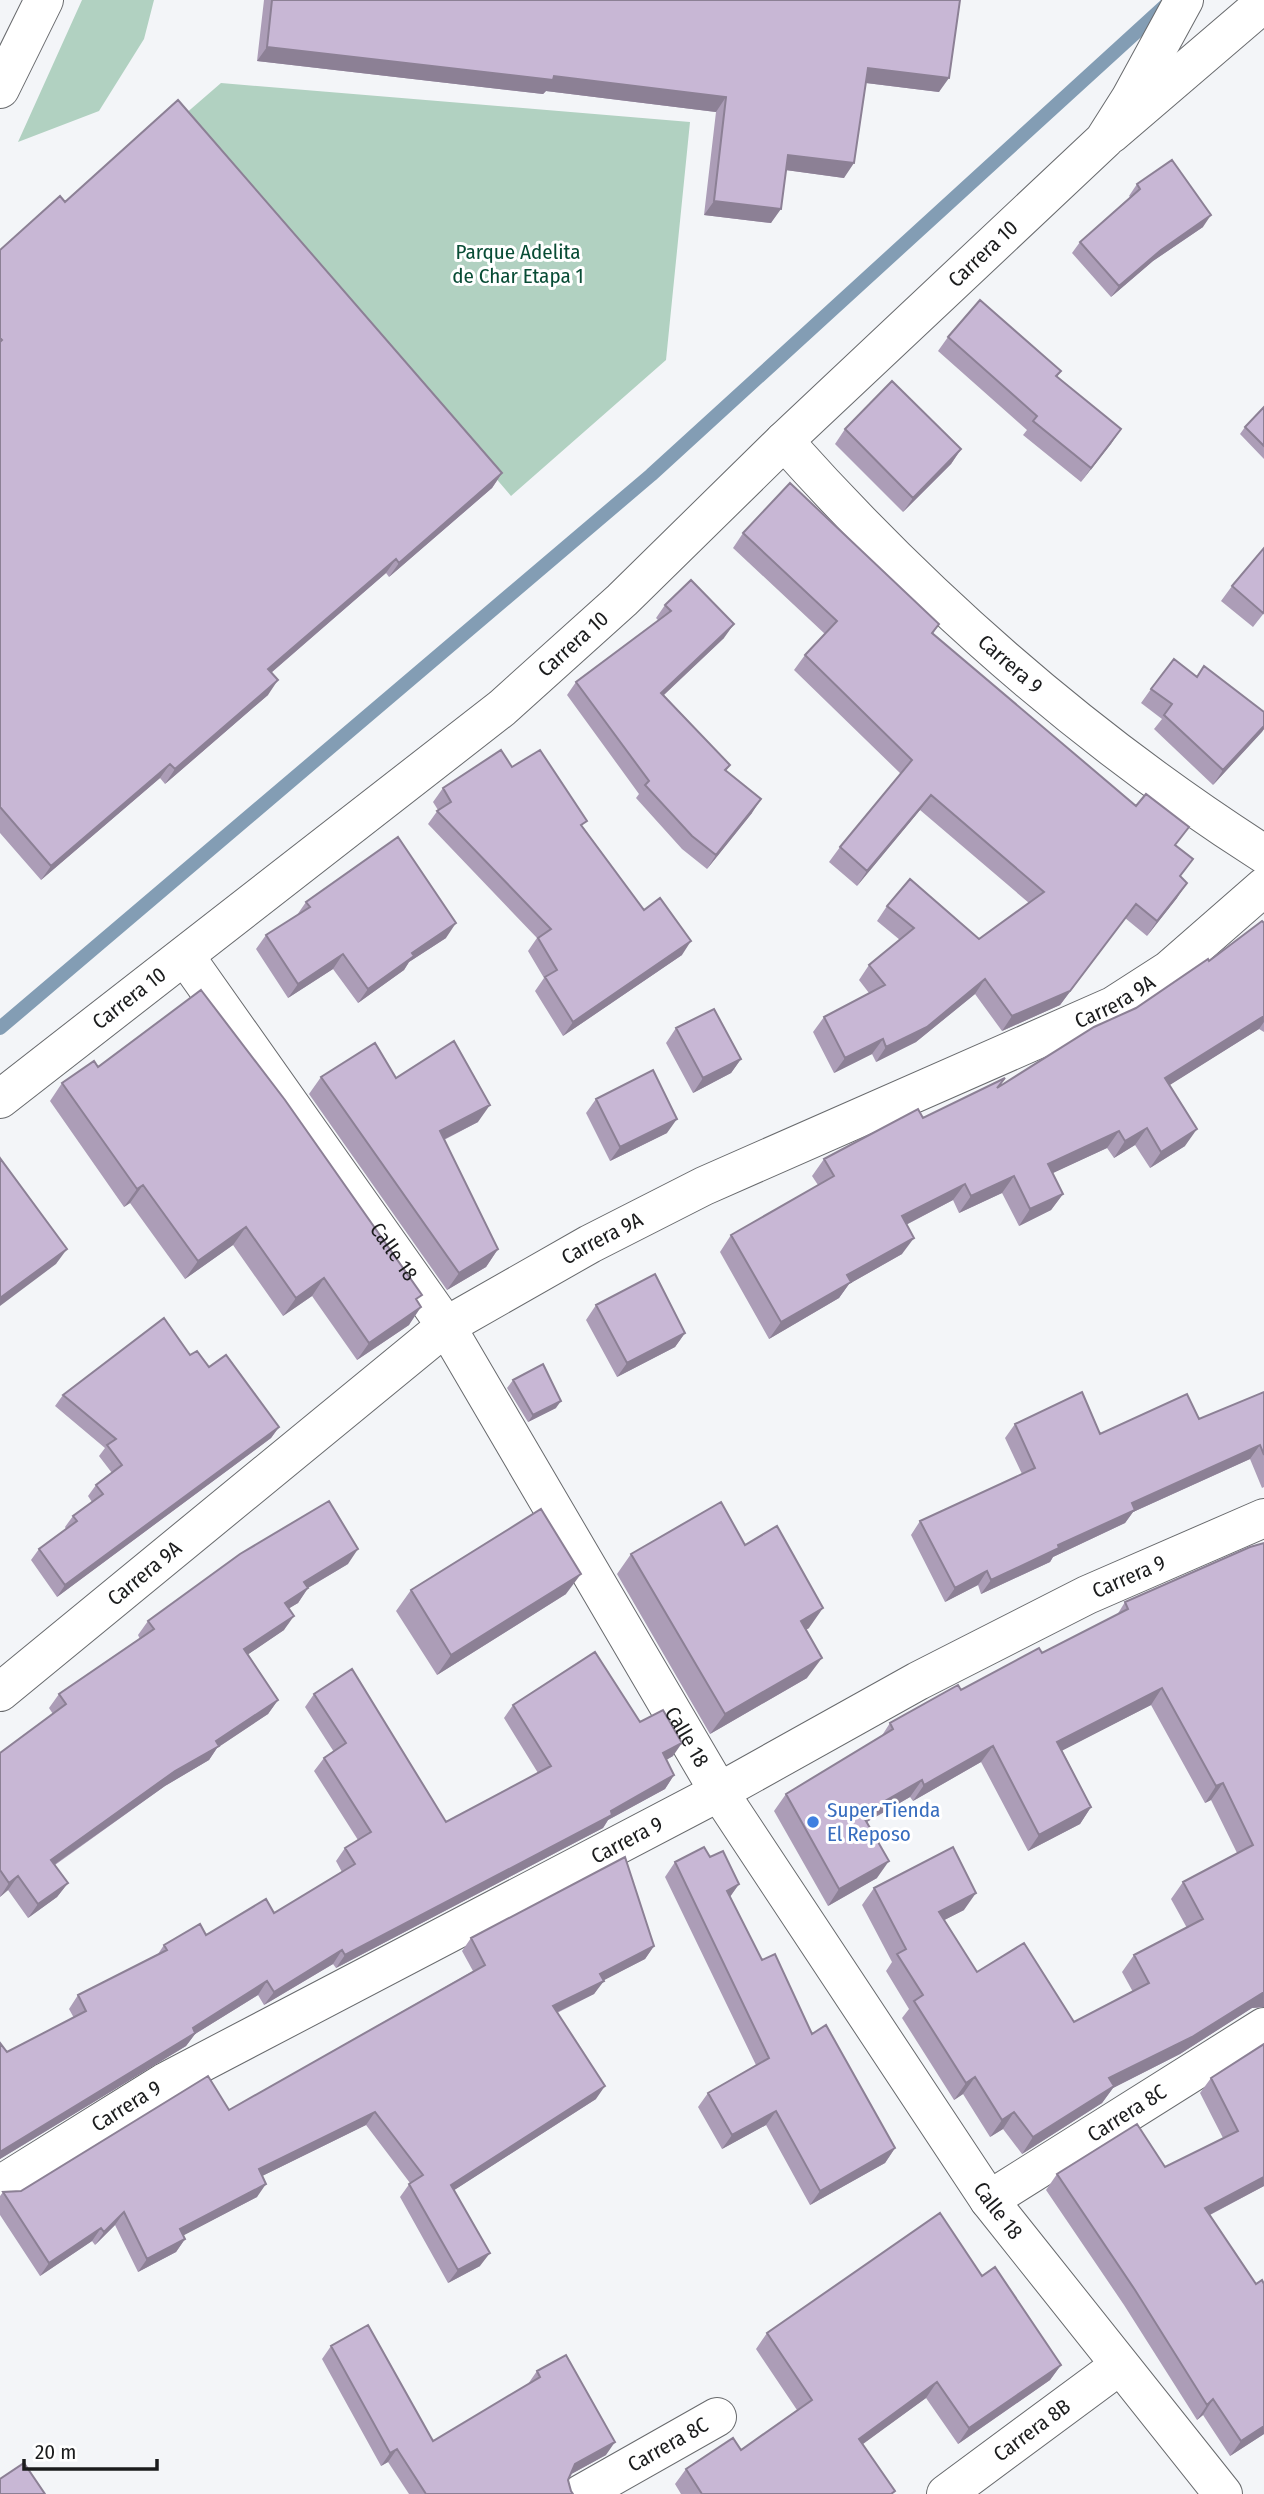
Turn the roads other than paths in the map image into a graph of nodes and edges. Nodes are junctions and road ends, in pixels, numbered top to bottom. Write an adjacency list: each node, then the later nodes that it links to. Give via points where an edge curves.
1 (44, 0): 5 (street)
2 (1183, 2): 6 (street, Carrera 10)
3 (1264, 3): 4 (street, Carrera 10)
4 (1248, 33): 6 (street, Carrera 10)
5 (0, 89)
6 (1104, 140): 7 (street, Carrera 10)
7 (784, 441): 8 (street, Carrera 9, via 858,523 992,651 1146,774); 10 (street, Carrera 10, via 622,600 502,708)
8 (1264, 855)
9 (1264, 887): 12 (street, Carrera 9A, via 1169,970 1113,1006 704,1186)
10 (185, 956): 11 (street, Carrera 10); 12 (street, Calle 18)
11 (0, 1099)
12 (446, 1326): 14 (street, Carrera 9A); 15 (street, Calle 18)
13 (1264, 1518): 15 (street, Carrera 9, via 1087,1595)
14 (0, 1692)
15 (719, 1792): 17 (street, Carrera 9, via 165,2082); 18 (street, Calle 18)
16 (1264, 2027): 18 (street, Carrera 8C)
17 (0, 2185)
18 (989, 2200): 19 (street, Calle 18)
19 (1119, 2366): 22 (street, Carrera 8B); 23 (street, Calle 18)
20 (717, 2417): 21 (street, Carrera 8C)
21 (581, 2494)
22 (946, 2494)
23 (1223, 2494)

